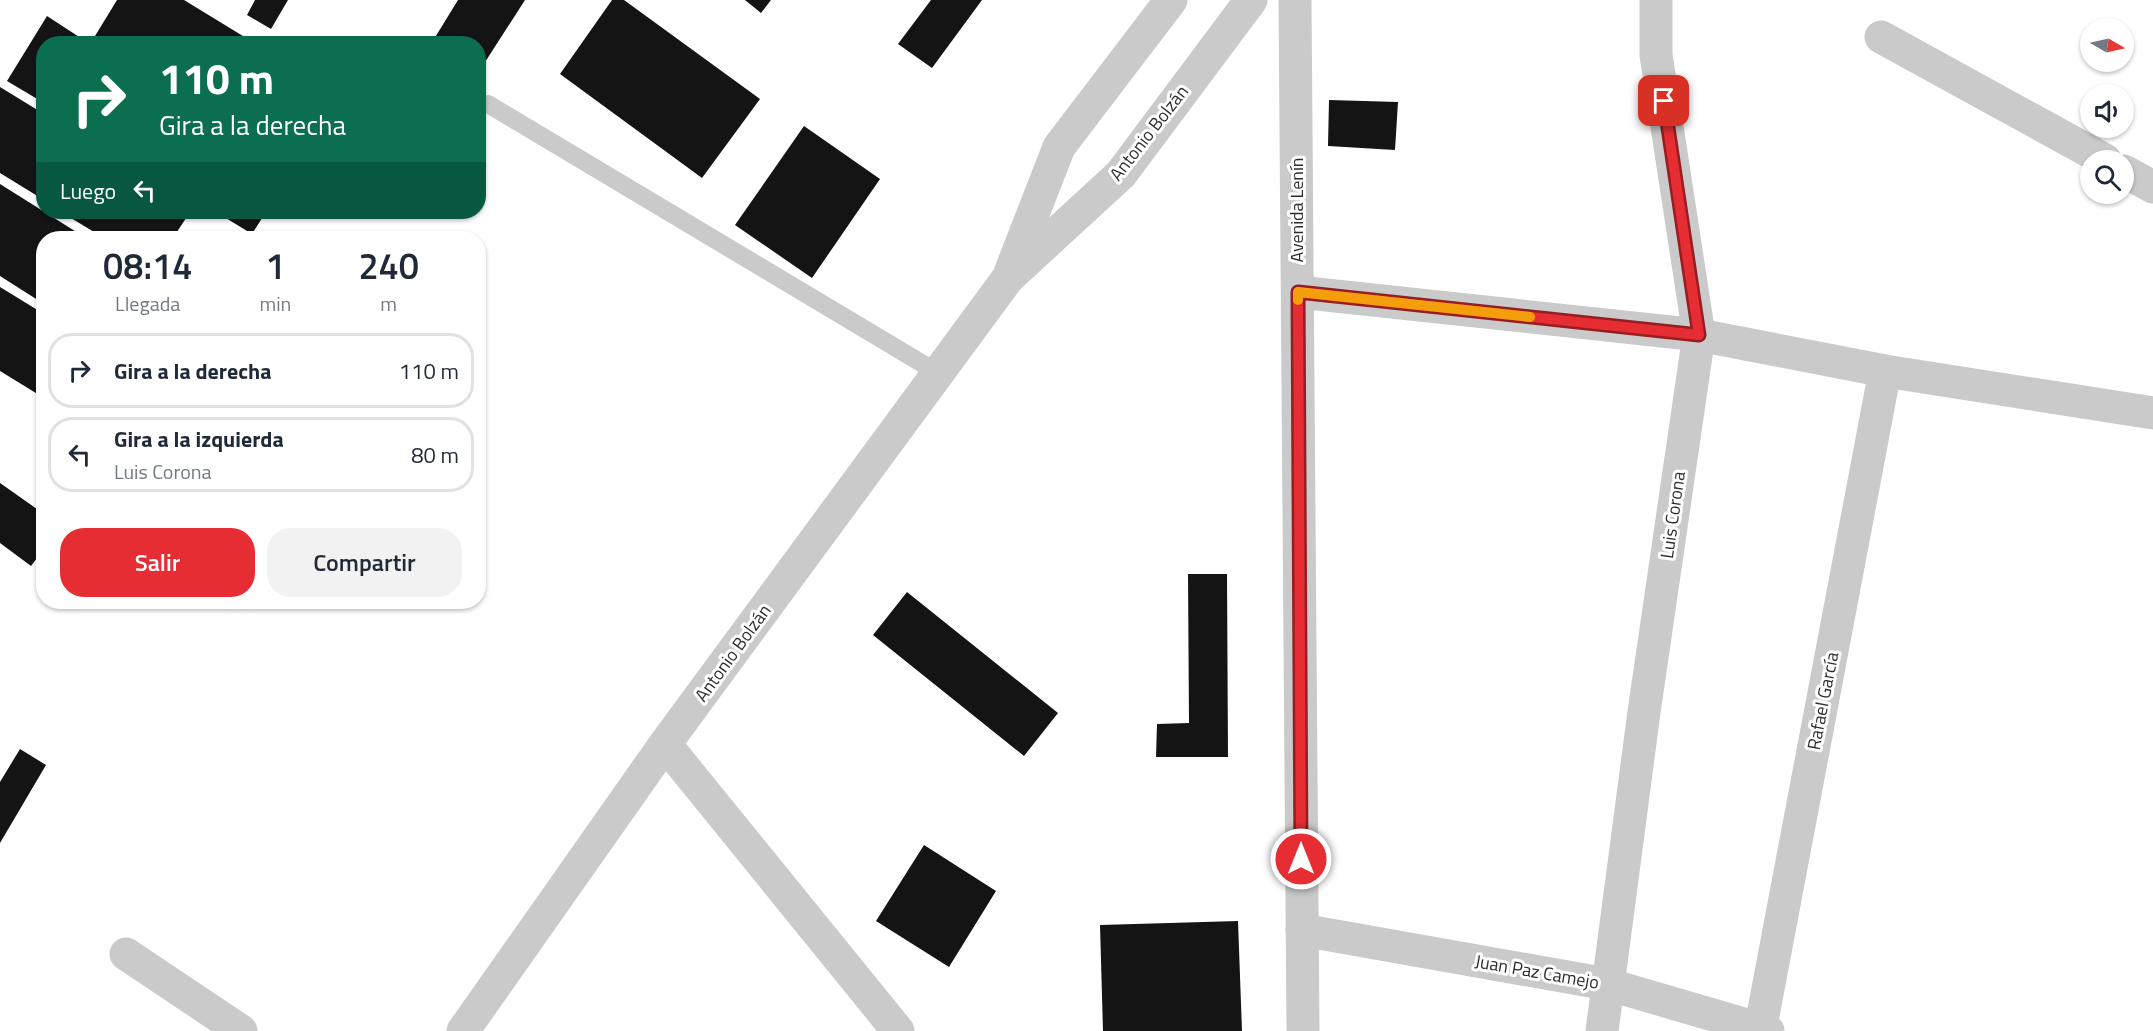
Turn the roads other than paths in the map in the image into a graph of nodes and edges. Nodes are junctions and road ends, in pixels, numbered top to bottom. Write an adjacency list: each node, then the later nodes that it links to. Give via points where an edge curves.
1 (1171, 0): 10 (street, Antonio Bolzán, via 1059,147)
2 (1251, 0): 10 (street, Antonio Bolzán, via 1120,174)
3 (1295, 0): 11 (street, Avenida Lenín)
4 (1656, 0): 12 (street, Luis Corona, via 1656,55)
5 (1881, 37): 7 (street)
6 (488, 104): 14 (lane)
7 (2087, 150)
8 (2134, 177): 9 (street)
9 (2153, 187)
10 (1008, 278): 14 (street, Antonio Bolzán)
11 (1298, 292): 12 (street); 17 (street, Avenida Lenín)
12 (1699, 335): 13 (street); 19 (street, Luis Corona)
13 (1885, 371): 15 (street); 20 (street, Rafael García)
14 (938, 373): 16 (street, Antonio Bolzán)
15 (2153, 413)
16 (665, 744): 22 (street, Antonio Bolzán); 23 (street)
17 (1302, 930): 19 (street, Juan Paz Camejo); 24 (street, Avenida Lenín)
18 (126, 954): 21 (street)
19 (1607, 984): 20 (street, Juan Paz Camejo); 25 (street, Luis Corona)
20 (1763, 1030)
21 (241, 1031)
22 (463, 1031)
23 (898, 1031)
24 (1303, 1031)
25 (1602, 1031)

